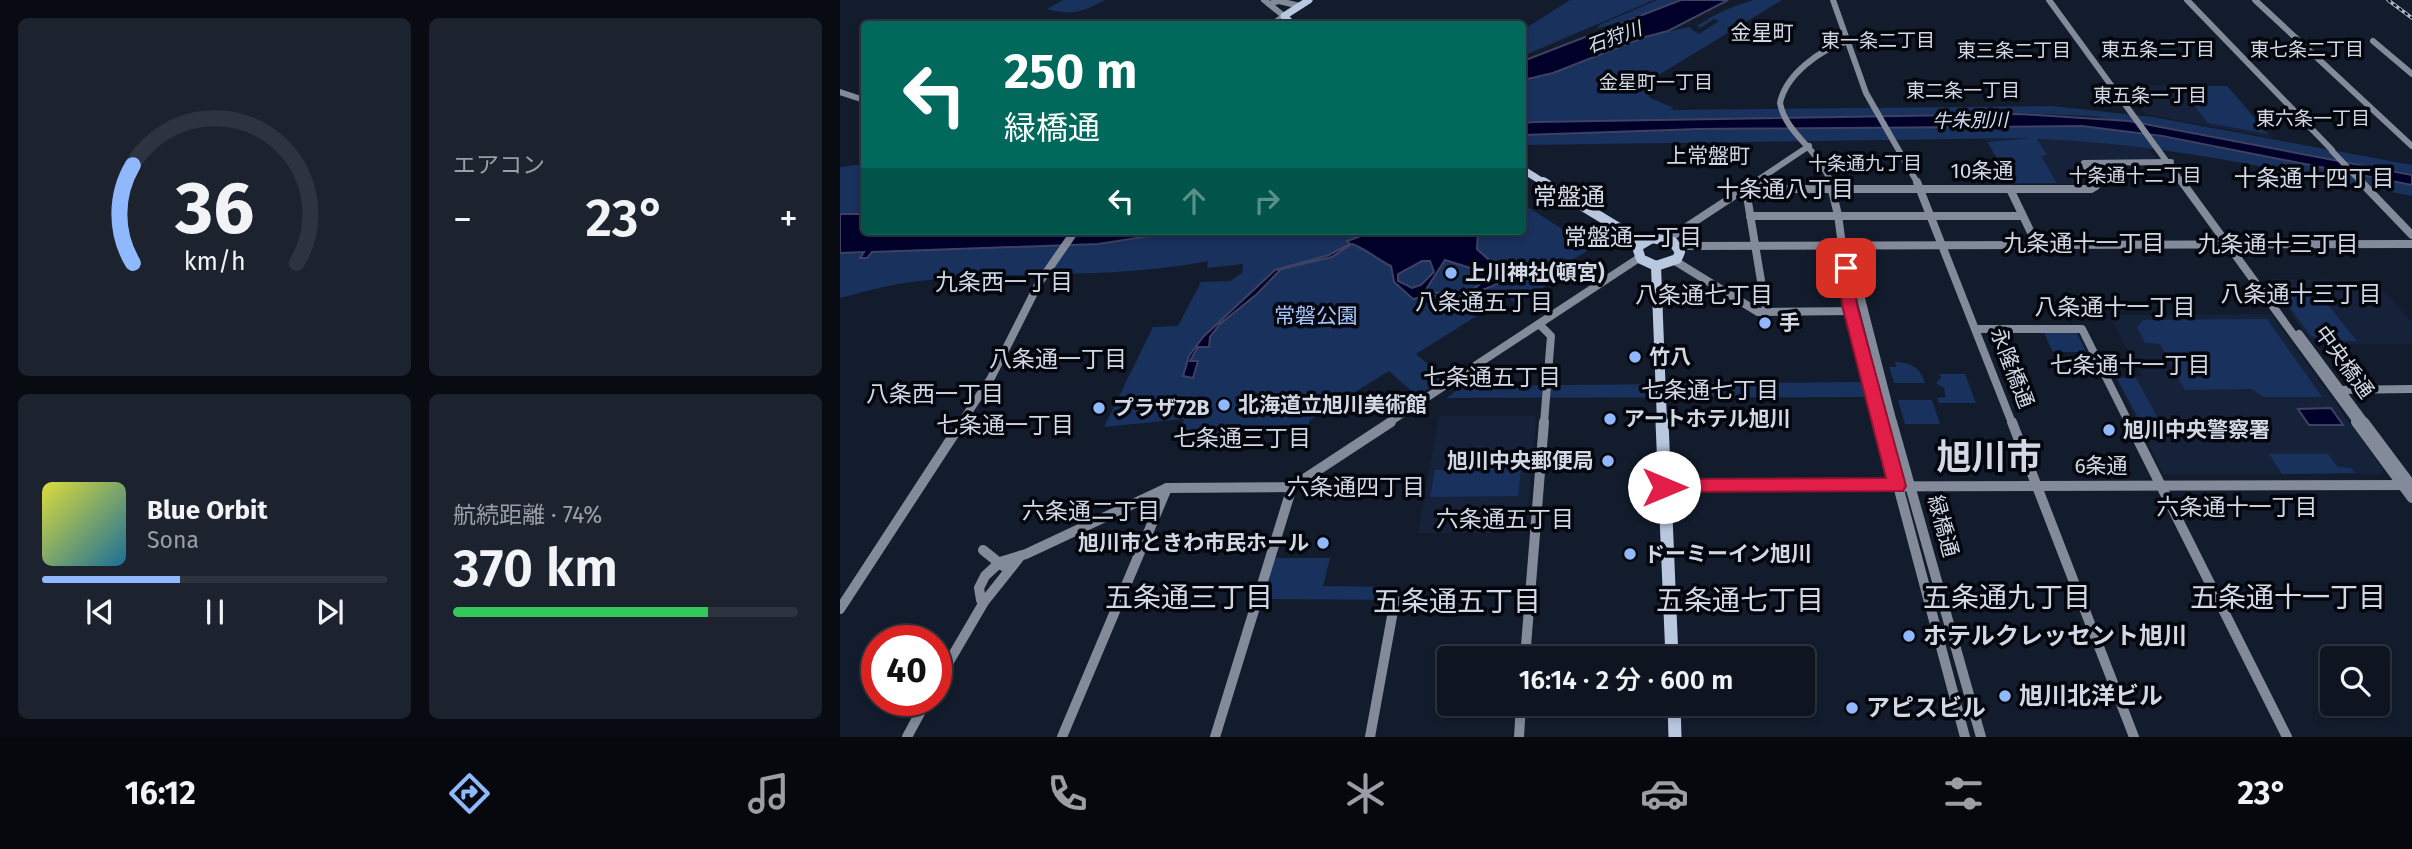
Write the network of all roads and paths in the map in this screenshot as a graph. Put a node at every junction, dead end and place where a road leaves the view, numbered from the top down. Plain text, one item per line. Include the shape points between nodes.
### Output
1 (1309, 0) edge
2 (1833, 0) edge
3 (2052, 0) edge
4 (2188, 0) edge
5 (2255, 0) edge
6 (1267, 2) edge
7 (1300, 6) junction
8 (1284, 16) junction
9 (1277, 21) edge
10 (1289, 21) edge
11 (1848, 41) junction
12 (2372, 41) dead end
13 (2412, 74) edge
14 (840, 92) edge
15 (861, 99) edge
16 (1809, 146) junction
17 (2412, 146) edge
18 (2170, 162) junction
19 (1526, 171) edge
20 (1754, 183) junction
21 (1831, 188) junction
22 (1921, 188) junction
23 (2010, 189) junction
24 (1739, 192) junction
25 (1750, 216) junction
26 (1838, 216) junction
27 (1932, 216) junction
28 (2022, 216) junction
29 (1071, 235) edge
30 (2412, 235) edge
31 (1668, 239) junction
32 (1642, 242) junction
33 (2230, 244) junction
34 (2412, 244) edge
35 (1844, 245) junction
36 (1943, 245) junction
37 (2037, 245) junction
38 (1678, 246) junction
39 (1755, 246) junction
40 (1639, 258) junction
41 (1675, 261) junction
42 (1656, 266) junction
43 (1864, 311) junction
44 (1762, 312) junction
45 (1852, 312) junction
46 (1539, 324) junction
47 (1976, 329) junction
48 (2412, 389) edge
49 (2337, 390) junction
50 (2036, 485) junction
51 (2160, 485) junction
52 (2408, 485) edge
53 (1897, 486) junction
54 (1912, 486) junction
55 (1292, 487) junction
56 (1664, 487) junction
57 (1167, 488) junction
58 (2412, 498) edge
59 (1026, 554) junction
60 (1000, 562) junction
61 (985, 576) junction
62 (1003, 576) junction
63 (981, 600) junction
64 (1395, 600) dead end
65 (840, 609) edge
66 (1526, 646) edge
67 (1671, 646) edge
68 (952, 654) edge
69 (919, 716) edge
70 (1520, 716) edge
71 (1674, 716) edge
72 (907, 737) edge
73 (1062, 737) edge
74 (1215, 737) edge
75 (1370, 737) edge
76 (1519, 737) edge
77 (1675, 737) edge
78 (1965, 737) edge
79 (1981, 737) edge
80 (2134, 737) edge
81 (2287, 737) edge

1 - 7 highway
2 - 11 street
3 - 18 street, 中央橋通
4 - 30 street
5 - 17 street
6 - 7 street
6 - 8 street
7 - 8 highway
8 - 9 street
8 - 10 highway
11 - 16 street, 緑橋通 via 1824,50 1785,87 1780,100 1782,112
11 - 22 street, 永隆橋通 via 1866,93
12 - 13 street
14 - 15 street
16 - 20 street
16 - 21 street, 緑橋通 via 1824,166
18 - 23 street, 10条通 via 2084,163 2096,186 2093,188
18 - 33 street, 中央橋通
19 - 32 highway
20 - 21 street, 10条通 via 1768,189
20 - 24 street
21 - 22 street, 10条通
21 - 26 street, 緑橋通
22 - 23 street, 10条通
22 - 27 street, 永隆橋通
23 - 28 street
24 - 25 street via 1747,196
24 - 31 street
25 - 26 street
25 - 39 street
26 - 27 street
26 - 35 street, 緑橋通
27 - 28 street
27 - 36 street, 永隆橋通
28 - 37 street
29 - 65 street via 991,378
31 - 32 highway
31 - 38 highway
32 - 40 highway via 1637,249
33 - 34 street
33 - 37 street
33 - 49 street, 中央橋通
35 - 36 street
35 - 39 street
35 - 43 street, 緑橋通
35 - 45 street, 緑橋通
36 - 37 street
36 - 47 street, 永隆橋通
38 - 39 street
38 - 41 highway via 1680,255
39 - 44 street
40 - 42 highway
40 - 46 street
41 - 42 highway
41 - 44 street
42 - 56 highway
43 - 45 street
43 - 54 street, 緑橋通
44 - 45 street
45 - 53 street, 緑橋通
46 - 55 street
46 - 66 street via 1551,336
47 - 50 street, 永隆橋通
47 - 51 street via 2081,329
48 - 49 street
49 - 52 street, 中央橋通
50 - 51 street, 6条通
50 - 54 street, 6条通
50 - 80 street, 永隆橋通
51 - 52 street, 6条通
51 - 81 street
52 - 58 street, 中央橋通
53 - 54 street, 6条通
53 - 56 street, 6条通
53 - 78 street, 緑橋通
54 - 79 street, 緑橋通
55 - 57 street
55 - 74 street
56 - 67 highway
57 - 59 street
57 - 73 street
59 - 60 street
59 - 62 street
60 - 61 street
60 - 61 street via 983,551
60 - 62 street
61 - 63 street via 979,588
62 - 63 street
63 - 68 street
64 - 75 street
69 - 72 street
70 - 76 street
71 - 77 highway

